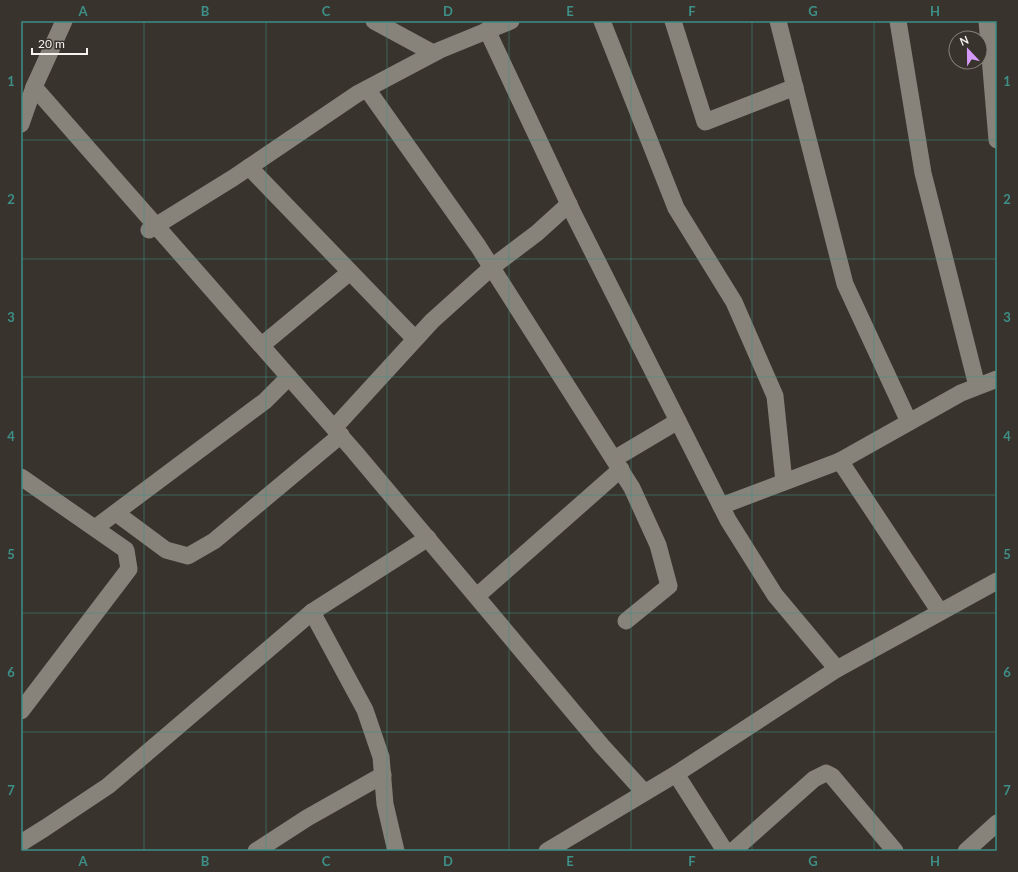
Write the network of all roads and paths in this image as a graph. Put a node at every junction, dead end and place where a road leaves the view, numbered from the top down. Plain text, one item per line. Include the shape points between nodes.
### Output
1 (64, 21) edge
2 (374, 21) edge
3 (511, 21) edge
4 (602, 21) edge
5 (674, 21) edge
6 (778, 21) edge
7 (898, 21) edge
8 (988, 21) edge
9 (487, 30) junction
10 (433, 53) junction
11 (34, 87) junction
12 (795, 87) junction
13 (367, 89) junction
14 (21, 124) edge
15 (997, 140) edge
16 (249, 167) junction
17 (569, 204) junction
18 (153, 227) junction
19 (492, 267) junction
20 (350, 272) junction
21 (415, 340) junction
22 (262, 345) junction
23 (289, 377) junction
24 (997, 378) edge
25 (977, 386) junction
26 (678, 421) junction
27 (909, 422) junction
28 (338, 432) junction
29 (840, 461) junction
30 (617, 464) junction
31 (21, 477) edge
32 (784, 482) junction
33 (721, 506) junction
34 (116, 513) junction
35 (95, 528) junction
36 (428, 538) junction
37 (997, 581) edge
38 (477, 596) junction
39 (312, 612) junction
40 (940, 612) junction
41 (626, 621) dead end
42 (837, 669) junction
43 (21, 711) edge
44 (676, 774) junction
45 (383, 775) junction
46 (644, 792) junction
47 (997, 823) edge
48 (21, 843) edge
49 (256, 851) edge
50 (396, 851) edge
51 (547, 851) edge
52 (725, 851) edge
53 (733, 851) edge
54 (895, 851) edge
55 (966, 851) edge

1 - 11 street
2 - 10 street
3 - 9 street
4 - 32 street via 676,208 734,302 775,396
5 - 12 street via 705,122
6 - 12 street
7 - 25 street via 924,173
8 - 15 street
9 - 10 street
9 - 17 street
10 - 13 street
11 - 14 street
11 - 18 street
12 - 27 street via 845,284
13 - 16 street
13 - 19 street
16 - 18 street
16 - 20 street
17 - 19 street via 537,233
17 - 26 street
18 - 22 street
19 - 21 street via 432,321
19 - 30 street
20 - 21 street
20 - 22 street
21 - 28 street
22 - 23 street
23 - 28 street
23 - 34 street via 265,401
24 - 25 street
25 - 27 street
26 - 30 street
26 - 33 street
27 - 29 street
28 - 34 street via 214,541 188,556 166,550
28 - 36 street
29 - 32 street
29 - 40 street
30 - 38 street
30 - 41 street via 632,488 658,545 669,586
31 - 35 street
32 - 33 street
33 - 42 street via 775,595
34 - 35 street
35 - 43 street via 126,550 129,569
36 - 38 street
36 - 39 street
37 - 40 street
38 - 46 street via 602,746
39 - 45 street via 365,710 381,757
39 - 48 street via 108,786
40 - 42 street
42 - 44 street
44 - 46 street
44 - 52 street
45 - 49 street via 307,818
45 - 50 street via 385,804
46 - 51 street
47 - 55 street
53 - 54 street via 814,779 826,773 832,776

